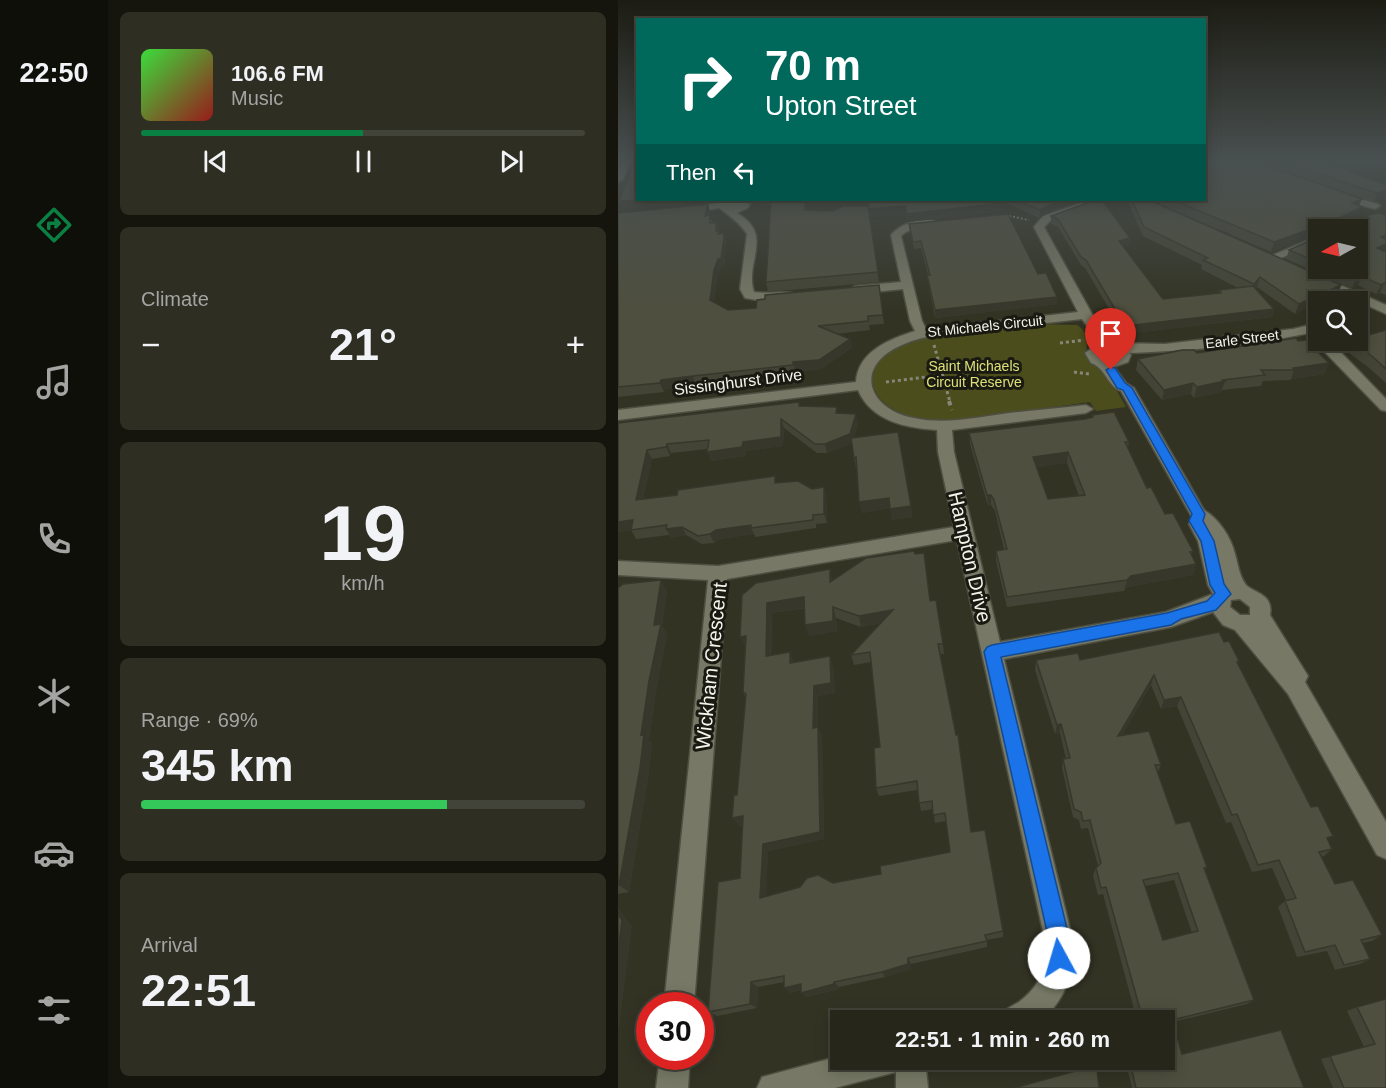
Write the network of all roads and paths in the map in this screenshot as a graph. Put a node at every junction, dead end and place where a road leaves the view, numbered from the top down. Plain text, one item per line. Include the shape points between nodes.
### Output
1 (737, 212) edge
2 (1065, 212) edge
3 (949, 222) edge
4 (1308, 243) edge
5 (1272, 258) edge
6 (1304, 273) edge
7 (907, 285) junction
8 (837, 291) edge
9 (1338, 291) edge
10 (803, 295) edge
11 (1368, 305) edge
12 (1386, 310) edge
13 (926, 333) junction
14 (1308, 335) edge
15 (1060, 343) dead end
16 (1105, 343) junction
17 (1333, 351) edge
18 (942, 375) junction
19 (886, 382) dead end
20 (863, 385) junction
21 (1127, 388) junction
22 (1386, 407) edge
23 (1086, 409) dead end
24 (618, 415) edge
25 (950, 426) junction
26 (964, 532) junction
27 (618, 568) edge
28 (718, 573) junction
29 (1228, 595) junction
30 (1171, 619) junction
31 (1244, 619) junction
32 (992, 652) junction
33 (1386, 846) edge
34 (680, 992) edge
35 (1032, 1010) edge
36 (674, 1070) edge
37 (846, 1070) edge
38 (911, 1070) edge
39 (672, 1088) edge
40 (773, 1088) edge
41 (912, 1088) edge

1 - 10 street via 752,234 746,289 749,295
2 - 16 street via 1047,218 1039,228
3 - 7 street via 904,227 896,235
4 - 5 street
6 - 9 street
7 - 8 street
7 - 13 street via 916,321
11 - 12 street
13 - 16 street, St Michaels Circuit
13 - 18 path
13 - 20 street, St Michaels Circuit via 901,340 875,356 864,374
14 - 16 street, Earle Street via 1161,351
15 - 16 path
16 - 21 street via 1130,384
16 - 21 street via 1092,353 1093,357 1105,363 1121,386
17 - 22 street
18 - 19 path
18 - 25 path
20 - 24 street, Sissinghurst Drive
20 - 25 street via 874,405 886,413 920,424
21 - 29 street via 1198,514 1196,521 1208,541 1217,585
23 - 25 street
25 - 26 street, Hampton Drive via 946,452
26 - 28 street, Wickham Crescent
26 - 32 street, Hampton Drive
27 - 28 street
28 - 34 street, Wickham Crescent
29 - 30 street via 1211,606
29 - 31 street via 1221,610
29 - 31 street via 1257,601 1260,606
30 - 31 street
30 - 32 street
31 - 33 street via 1248,634 1296,687
32 - 35 street, Hampton Drive via 1060,945 1059,972
36 - 39 street
37 - 40 street
38 - 41 street

